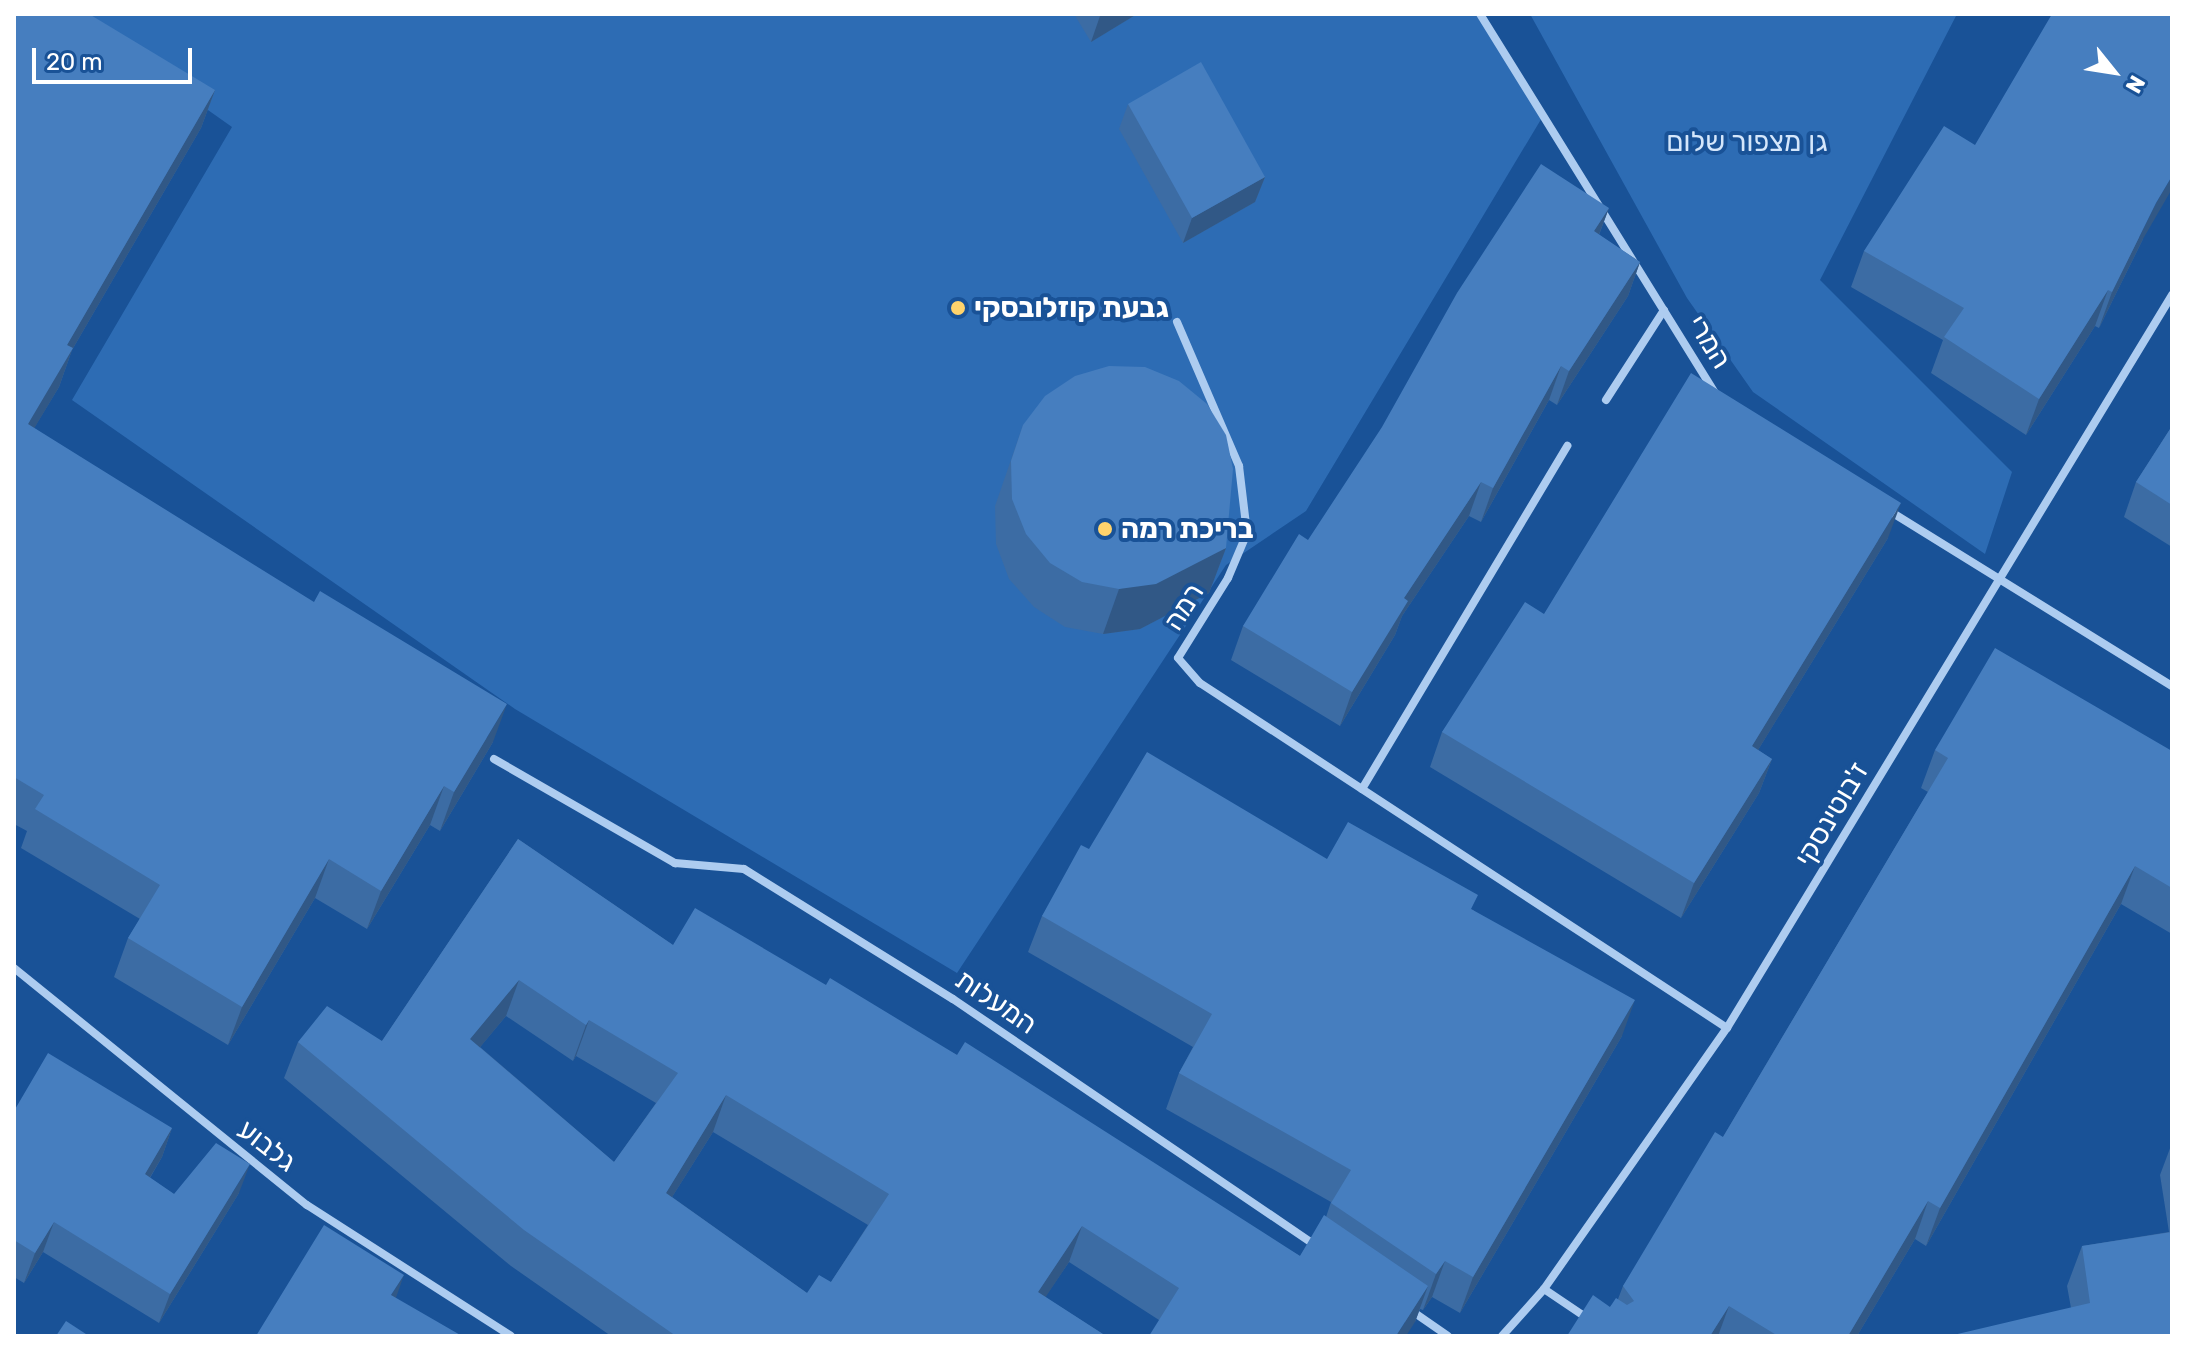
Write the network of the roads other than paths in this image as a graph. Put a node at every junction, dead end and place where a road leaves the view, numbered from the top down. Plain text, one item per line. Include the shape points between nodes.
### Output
1 (1480, 14) edge
2 (2172, 295) edge
3 (1664, 310) junction
4 (1177, 322) dead end
5 (1606, 400) dead end
6 (1725, 410) edge
7 (1567, 446) dead end
8 (1875, 502) edge
9 (2001, 579) junction
10 (2172, 686) edge
11 (494, 759) edge
12 (1362, 789) junction
13 (14, 968) edge
14 (1727, 1028) junction
15 (1331, 1256) edge
16 (1544, 1289) junction
17 (1396, 1301) edge
18 (1603, 1328) edge
19 (511, 1336) edge
20 (1448, 1336) edge
21 (1502, 1336) edge

1 - 3 street, המרי
2 - 9 street, ז'בוטינסקי
3 - 5 street
3 - 6 street, המרי
4 - 12 street, רמה via 1239,466 1247,533 1228,578 1178,658 1200,683
7 - 12 street
8 - 9 street
9 - 10 street
9 - 14 street, ז'בוטינסקי
11 - 15 street, המעלות via 675,863 744,869 953,999
12 - 14 street, רמה
13 - 19 street, גלבוע via 307,1205
14 - 16 street, ז'בוטינסקי
16 - 18 street
16 - 21 street, ז'בוטינסקי
17 - 20 street

